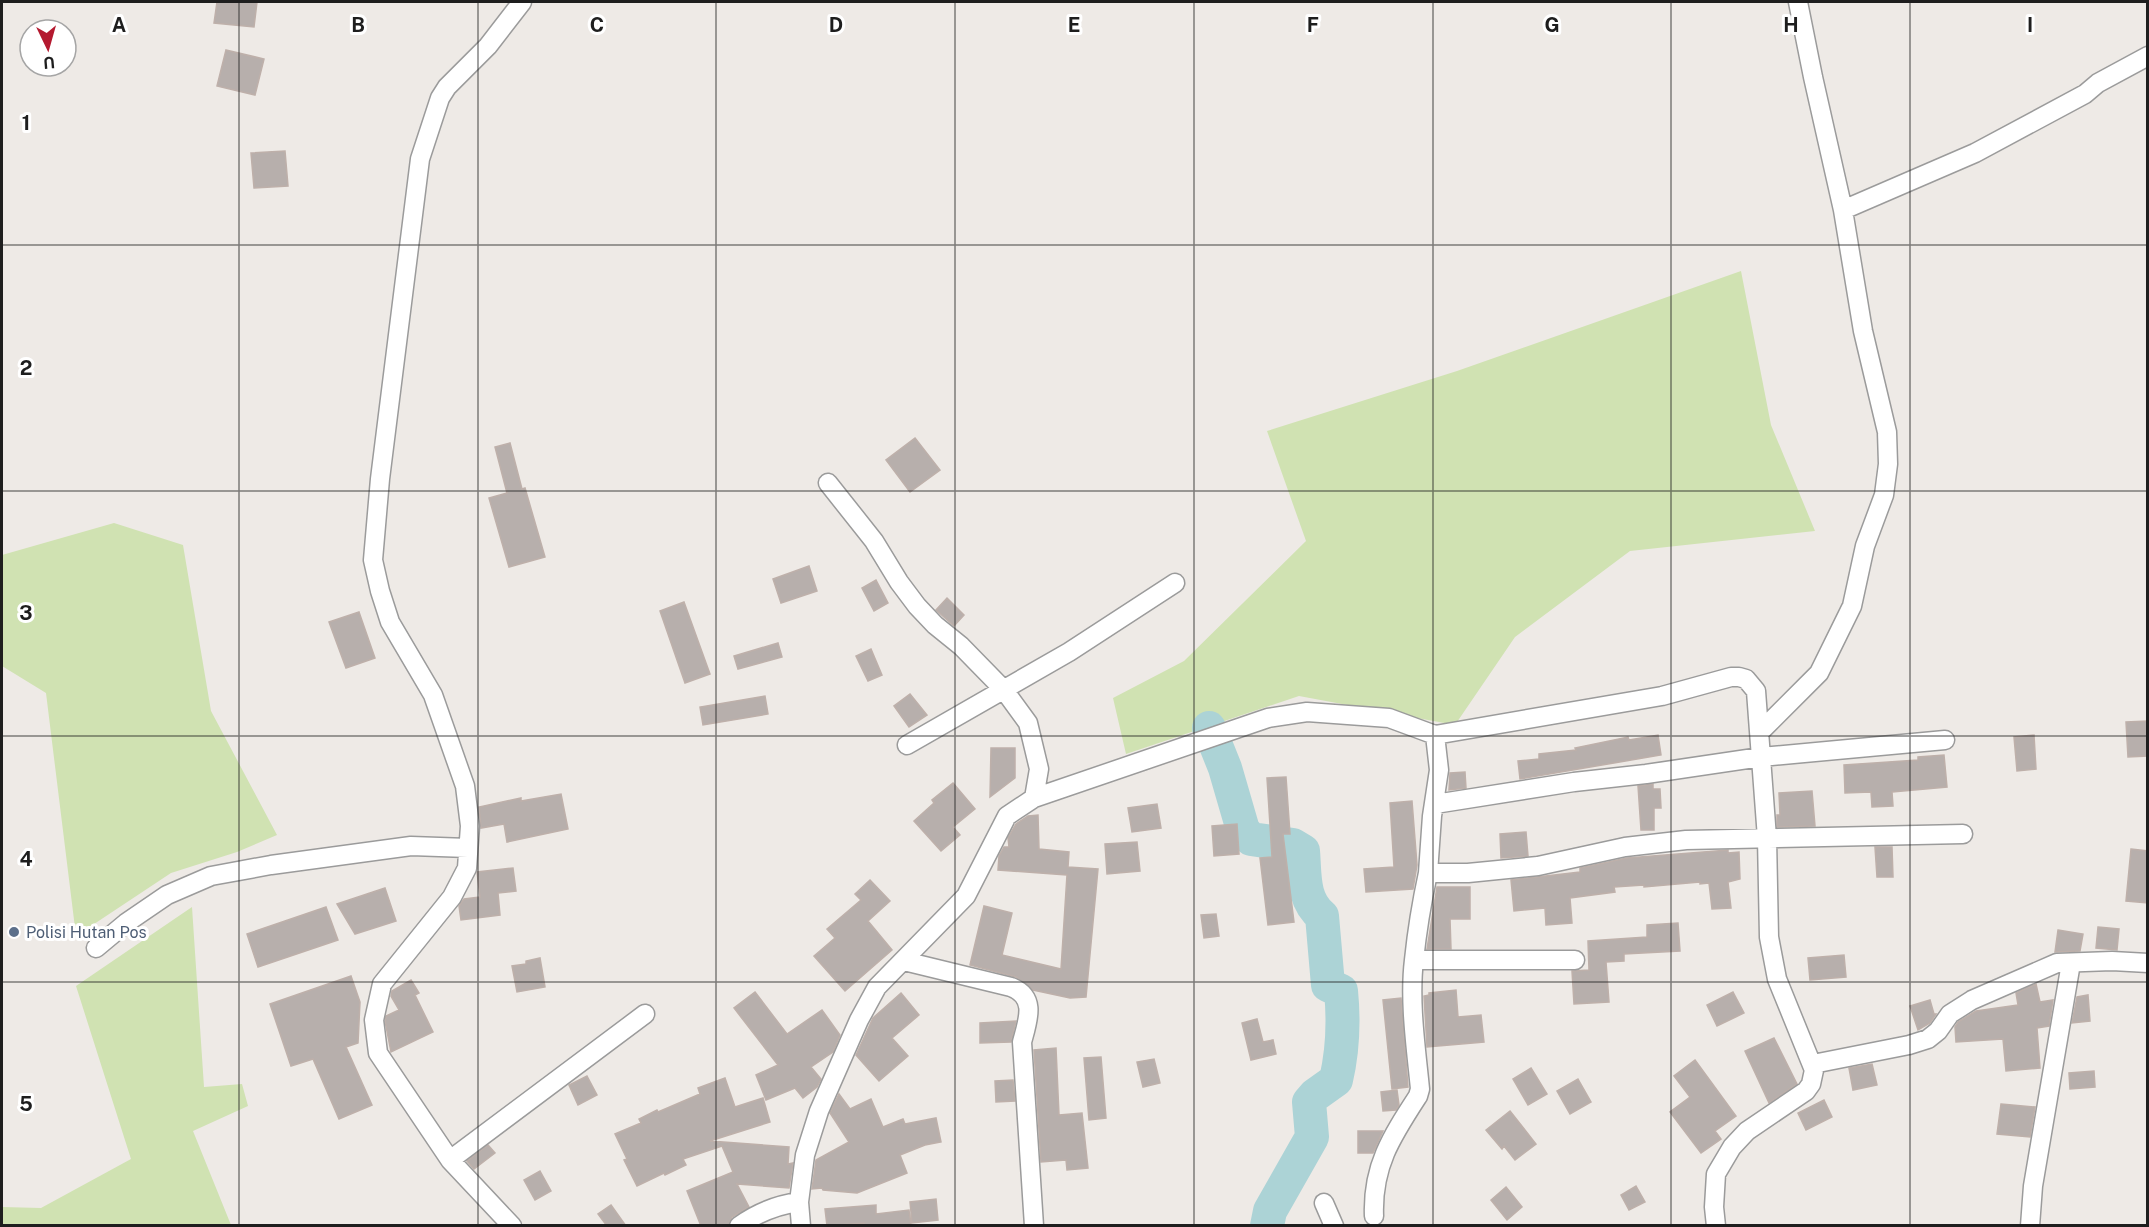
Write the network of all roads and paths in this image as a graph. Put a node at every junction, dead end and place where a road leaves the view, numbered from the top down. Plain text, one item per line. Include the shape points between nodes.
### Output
1 (522, 2) edge
2 (1798, 2) edge
3 (2148, 56) edge
4 (1843, 210) junction
5 (828, 483) dead end
6 (1175, 583) dead end
7 (1004, 690) junction
8 (1760, 732) junction
9 (1435, 735) junction
10 (1945, 740) dead end
11 (907, 745) dead end
12 (1761, 757) junction
13 (1034, 798) junction
14 (1435, 804) junction
15 (1963, 834) dead end
16 (1767, 838) junction
17 (468, 848) junction
18 (1428, 873) junction
19 (96, 948) dead end
20 (1414, 960) junction
21 (1575, 960) dead end
22 (904, 961) junction
23 (2071, 963) junction
24 (2148, 963) edge
25 (645, 1014) dead end
26 (1813, 1064) junction
27 (450, 1160) junction
28 (799, 1202) junction
29 (1324, 1203) dead end
30 (1374, 1216) dead end
31 (512, 1226) edge
32 (739, 1226) edge
33 (801, 1226) edge
34 (1034, 1226) edge
35 (1334, 1226) edge
36 (1716, 1226) edge
37 (2030, 1226) edge

1 - 17 street via 489,46 447,87 420,159 373,560 390,622 433,695 465,786 470,826
2 - 4 street
3 - 4 street via 1975,153
4 - 8 street via 1863,331 1887,432 1884,495 1864,546 1851,606 1820,673
5 - 7 street via 874,541 917,606
6 - 7 street
7 - 11 street
7 - 13 street via 1028,723 1039,769
8 - 9 street via 1756,691 1739,676 1662,696
8 - 12 street
9 - 13 street via 1389,718 1307,712 1268,718
9 - 14 street via 1439,770
10 - 12 street
12 - 14 street
12 - 16 street
13 - 22 street via 1007,816 966,896
14 - 18 street
15 - 16 street
16 - 18 street via 1686,840 1625,847 1538,866
16 - 26 street via 1769,937 1777,979
17 - 19 street via 411,846 211,876 167,895
17 - 27 street via 467,868 452,897 382,984 374,1020 378,1053
18 - 20 street
20 - 21 street
20 - 30 street via 1420,1089 1389,1142
22 - 28 street via 877,987 819,1111 805,1155
22 - 34 street via 1011,987 1026,996 1028,1014 1022,1042
23 - 24 street
23 - 26 street via 2057,963 1972,1000 1950,1014 1928,1039
23 - 37 street via 2033,1186
25 - 27 street
26 - 36 street via 1813,1077 1806,1091 1747,1131 1732,1147 1716,1174
27 - 31 street
28 - 32 street via 754,1215
28 - 33 street
29 - 35 street

